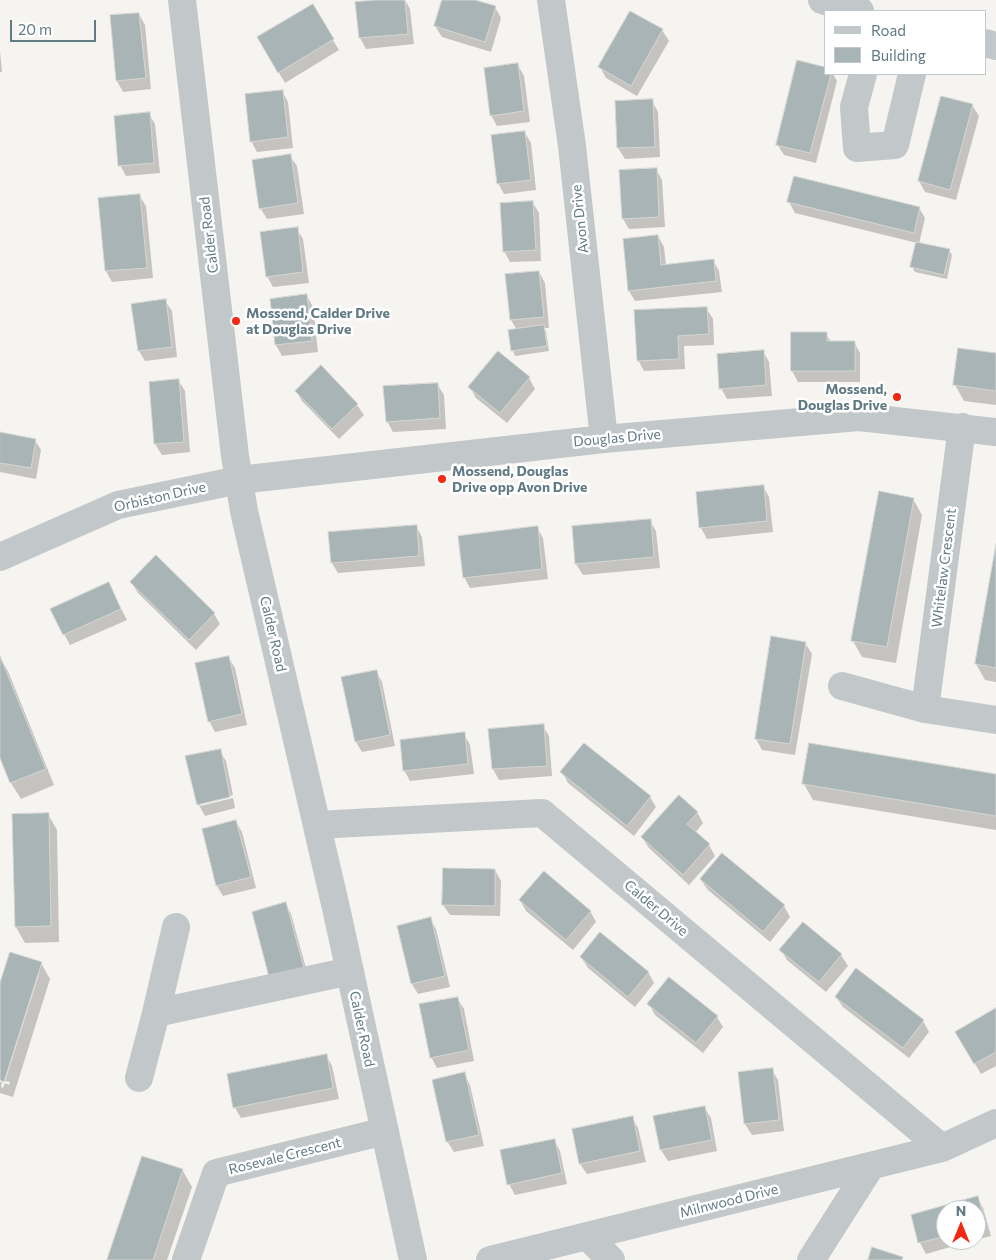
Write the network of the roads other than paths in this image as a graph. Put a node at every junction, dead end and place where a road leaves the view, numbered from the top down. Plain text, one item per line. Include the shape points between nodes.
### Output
1 (182, 0) edge
2 (551, 0) edge
3 (822, 0) edge
4 (857, 10) edge
5 (863, 75) edge
6 (912, 75) edge
7 (962, 428) junction
8 (996, 432) edge
9 (604, 439) junction
10 (239, 480) junction
11 (1, 557) edge
12 (842, 686) dead end
13 (925, 709) junction
14 (996, 720) edge
15 (317, 825) junction
16 (176, 927) dead end
17 (350, 971) junction
18 (156, 1013) junction
19 (139, 1078) dead end
20 (996, 1123) edge
21 (385, 1131) junction
22 (942, 1148) junction
23 (871, 1166) junction
24 (587, 1236) junction
25 (186, 1260) edge
26 (413, 1260) edge
27 (490, 1260) edge
28 (611, 1260) edge
29 (811, 1260) edge

1 - 10 street, Calder Road
2 - 9 street, Avon Drive via 572,146
3 - 4 street
5 - 6 street via 854,107 857,148 895,145
7 - 8 street, Douglas Drive
7 - 9 street, Douglas Drive via 859,417
7 - 13 street, Whitelaw Crescent
9 - 10 street, Douglas Drive
10 - 11 street, Orbiston Drive via 118,505
10 - 15 street, Calder Road
12 - 13 street
13 - 14 street
15 - 17 street, Calder Road
15 - 22 street, Calder Drive via 542,813
16 - 18 street
17 - 18 street
17 - 21 street, Calder Road
18 - 19 street
20 - 22 street, Milnwood Drive
21 - 25 street, Rosevale Crescent via 216,1173
21 - 26 street, Calder Road
22 - 23 street, Milnwood Drive
23 - 24 street, Milnwood Drive
23 - 29 street
24 - 27 street, Milnwood Drive
24 - 28 street

